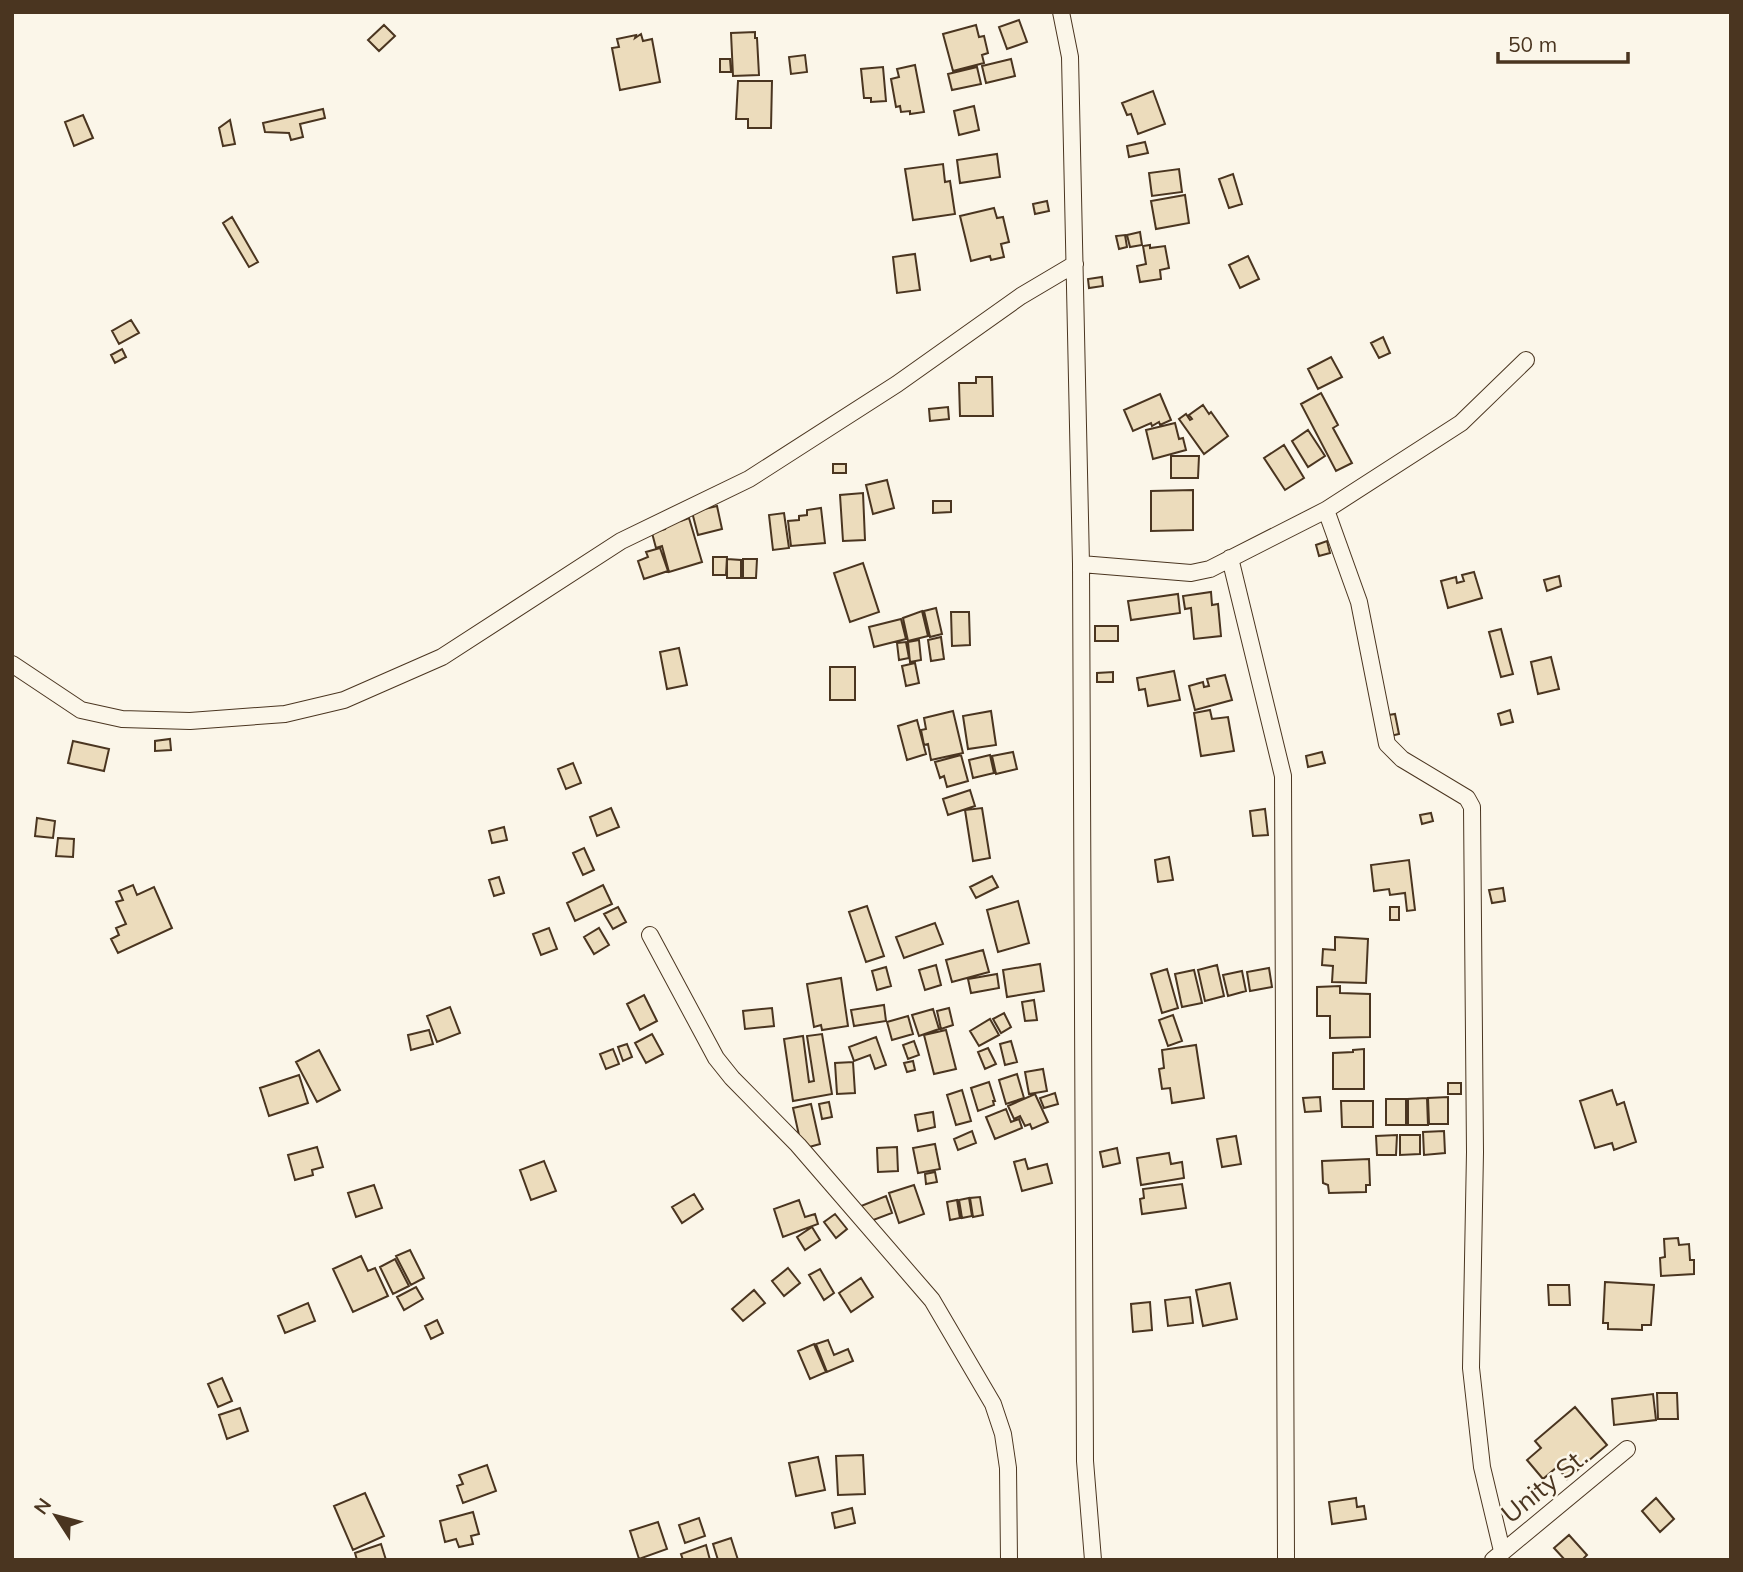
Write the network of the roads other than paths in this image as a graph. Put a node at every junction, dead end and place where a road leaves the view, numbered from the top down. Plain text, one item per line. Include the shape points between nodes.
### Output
1 (1062, 12) edge
2 (1075, 264) junction
3 (1526, 360) dead end
4 (1326, 510) junction
5 (1230, 558) junction
6 (1081, 564) junction
7 (12, 664) edge
8 (650, 935) dead end
9 (1627, 1449) dead end
10 (1497, 1555) edge
11 (1009, 1560) edge
12 (1094, 1560) edge
13 (1286, 1560) edge

1 - 2 street via 1070,57
2 - 6 street
2 - 7 street via 749,479 621,541 442,657 344,700 285,714 190,721 122,719 81,710
3 - 4 street via 1461,423
4 - 5 street
4 - 10 street via 1359,602 1387,744 1402,760 1467,798 1472,807 1475,1152 1471,1368
5 - 6 street via 1191,573
5 - 13 street via 1283,776
6 - 12 street via 1085,1461
8 - 11 street via 716,1058 932,1300 993,1404 1008,1468
9 - 10 street, Unity St.

